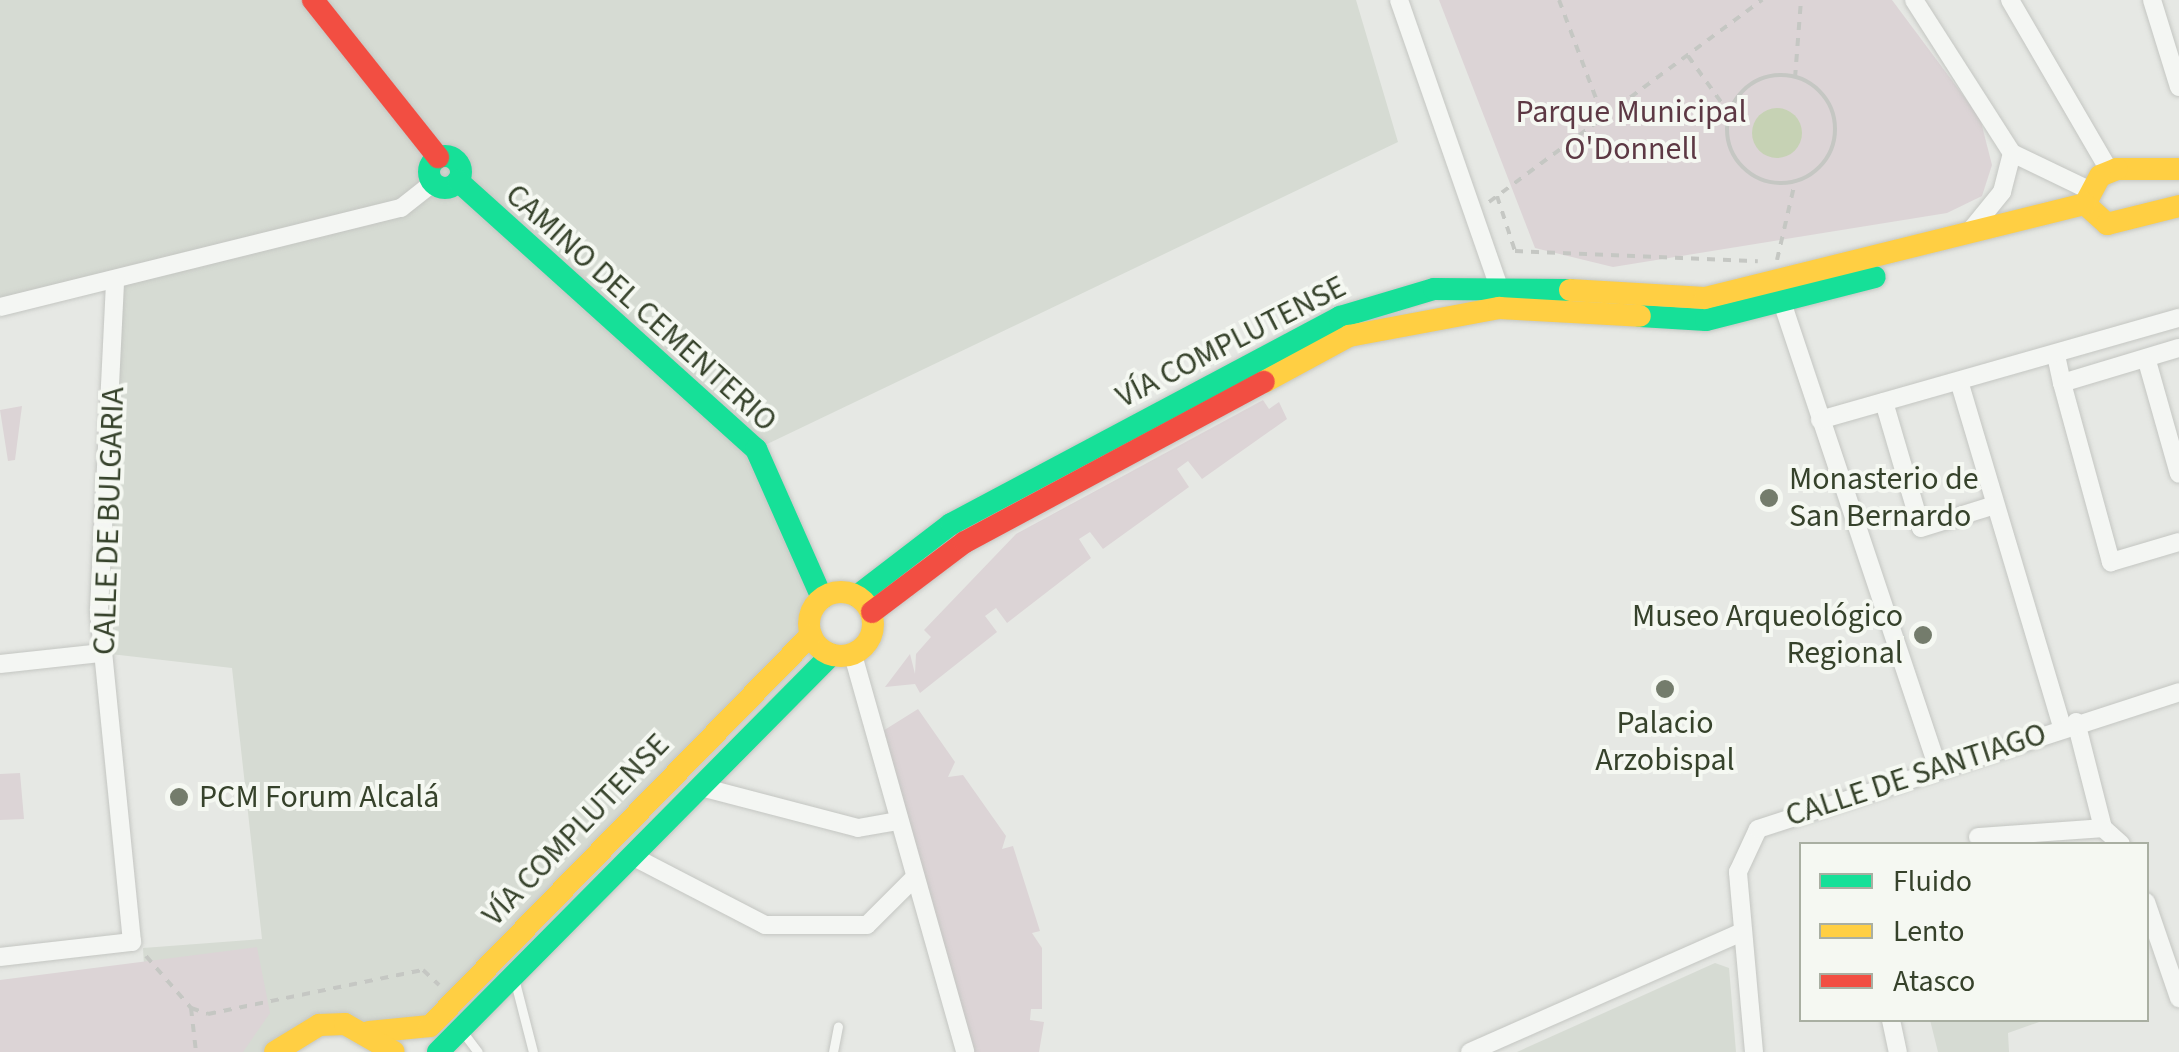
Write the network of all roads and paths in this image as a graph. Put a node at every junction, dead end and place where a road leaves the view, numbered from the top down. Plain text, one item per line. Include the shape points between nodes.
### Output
1 (1399, 0) edge
2 (1560, 0) edge
3 (1762, 0) edge
4 (1801, 0) edge
5 (1914, 0) edge
6 (2010, 0) edge
7 (2152, 0) edge
8 (319, 7) edge
9 (1688, 55) junction
10 (1795, 78) junction
11 (2179, 87) edge
12 (1729, 113) junction
13 (1603, 116) junction
14 (2012, 153) junction
15 (438, 158) junction
16 (2178, 169) edge
17 (2110, 172) junction
18 (458, 181) junction
19 (434, 182) junction
20 (1795, 182) junction
21 (2089, 204) junction
22 (2179, 208) edge
23 (1971, 230) junction
24 (115, 279) junction
25 (1498, 285) junction
26 (1783, 305) junction
27 (0, 307) edge
28 (2179, 318) edge
29 (2179, 348) edge
30 (2056, 355) junction
31 (2146, 361) junction
32 (1959, 381) junction
33 (2062, 383) junction
34 (1884, 402) junction
35 (1820, 420) junction
36 (2179, 474) edge
37 (1995, 504) junction
38 (2179, 542) edge
39 (822, 598) junction
40 (864, 604) junction
41 (810, 635) junction
42 (102, 653) junction
43 (842, 655) junction
44 (0, 664) edge
45 (2179, 692) edge
46 (2069, 724) junction
47 (1938, 768) junction
48 (701, 786) junction
49 (898, 821) junction
50 (2103, 828) junction
51 (1978, 837) dead end
52 (2119, 842) edge
53 (632, 856) junction
54 (913, 879) junction
55 (2149, 911) edge
56 (1742, 932) junction
57 (132, 942) junction
58 (0, 957) edge
59 (513, 976) junction
60 (2179, 998) edge
61 (191, 1008) junction
62 (446, 1008) junction
63 (1891, 1022) edge
64 (838, 1026) dead end
65 (460, 1030) junction
66 (369, 1032) junction
67 (196, 1052) edge
68 (275, 1052) edge
69 (394, 1052) edge
70 (438, 1052) edge
71 (478, 1052) edge
72 (533, 1052) edge
73 (833, 1052) edge
74 (966, 1052) edge
75 (1470, 1052) edge
76 (1754, 1052) edge
77 (1898, 1052) edge

1 - 25 street
2 - 13 path
3 - 9 path
4 - 10 path
5 - 14 street
6 - 17 street
7 - 11 street
8 - 15 main road
9 - 12 path
9 - 13 path
10 - 12 path via 1751,84
10 - 20 path via 1820,92 1835,126 1825,161
12 - 20 path via 1736,160 1762,180
13 - 20 path via 1497,196 1515,250 1777,260
14 - 21 street
14 - 23 street via 2002,192
15 - 18 main road, CAMINO DEL CEMENTERIO via 458,162
15 - 19 main road
16 - 17 main road
17 - 21 main road
18 - 19 main road
18 - 39 main road, CAMINO DEL CEMENTERIO via 756,449
19 - 24 street via 401,208 151,263
21 - 22 main road via 2126,224
21 - 23 main road, VÍA COMPLUTENSE
21 - 26 main road, VÍA COMPLUTENSE
23 - 25 main road, VÍA COMPLUTENSE via 1705,298
24 - 27 street
24 - 42 street, CALLE DE BULGARIA
25 - 40 main road, VÍA COMPLUTENSE via 1434,289 1340,317 951,524
26 - 35 street
26 - 40 main road, VÍA COMPLUTENSE via 1638,322 1499,308 1349,336 965,542
28 - 30 street
29 - 31 street
30 - 32 street
30 - 33 street
31 - 33 street
31 - 36 street
32 - 34 street
32 - 37 street
33 - 38 street via 2111,562
34 - 35 street
34 - 37 street via 1921,528
35 - 47 street
37 - 46 street
39 - 40 main road
39 - 41 main road
40 - 43 main road via 872,635
41 - 43 main road
41 - 62 main road, VÍA COMPLUTENSE
42 - 44 street
42 - 57 street, CALLE DE BULGARIA
43 - 48 main road, VÍA COMPLUTENSE
43 - 49 street
45 - 46 street, CALLE DE SANTIAGO
46 - 47 street, CALLE DE SANTIAGO
46 - 50 street
47 - 56 street, CALLE DE SANTIAGO via 1758,829 1738,872
48 - 49 street via 858,828
48 - 53 main road, VÍA COMPLUTENSE
49 - 54 street
50 - 51 street
50 - 52 street
53 - 54 street via 765,925 866,925
53 - 59 main road, VÍA COMPLUTENSE
54 - 74 street
55 - 60 street
56 - 75 street
56 - 76 street, CALLE DE SANTIAGO
57 - 58 street
57 - 61 path
59 - 65 main road, VÍA COMPLUTENSE
59 - 72 lane
61 - 62 path via 208,1014 423,970
61 - 67 path
62 - 66 main road, VÍA COMPLUTENSE via 430,1026
63 - 77 street
64 - 73 lane
65 - 70 main road, VÍA COMPLUTENSE
65 - 71 lane
66 - 68 main road, VÍA COMPLUTENSE via 318,1025
66 - 69 main road

